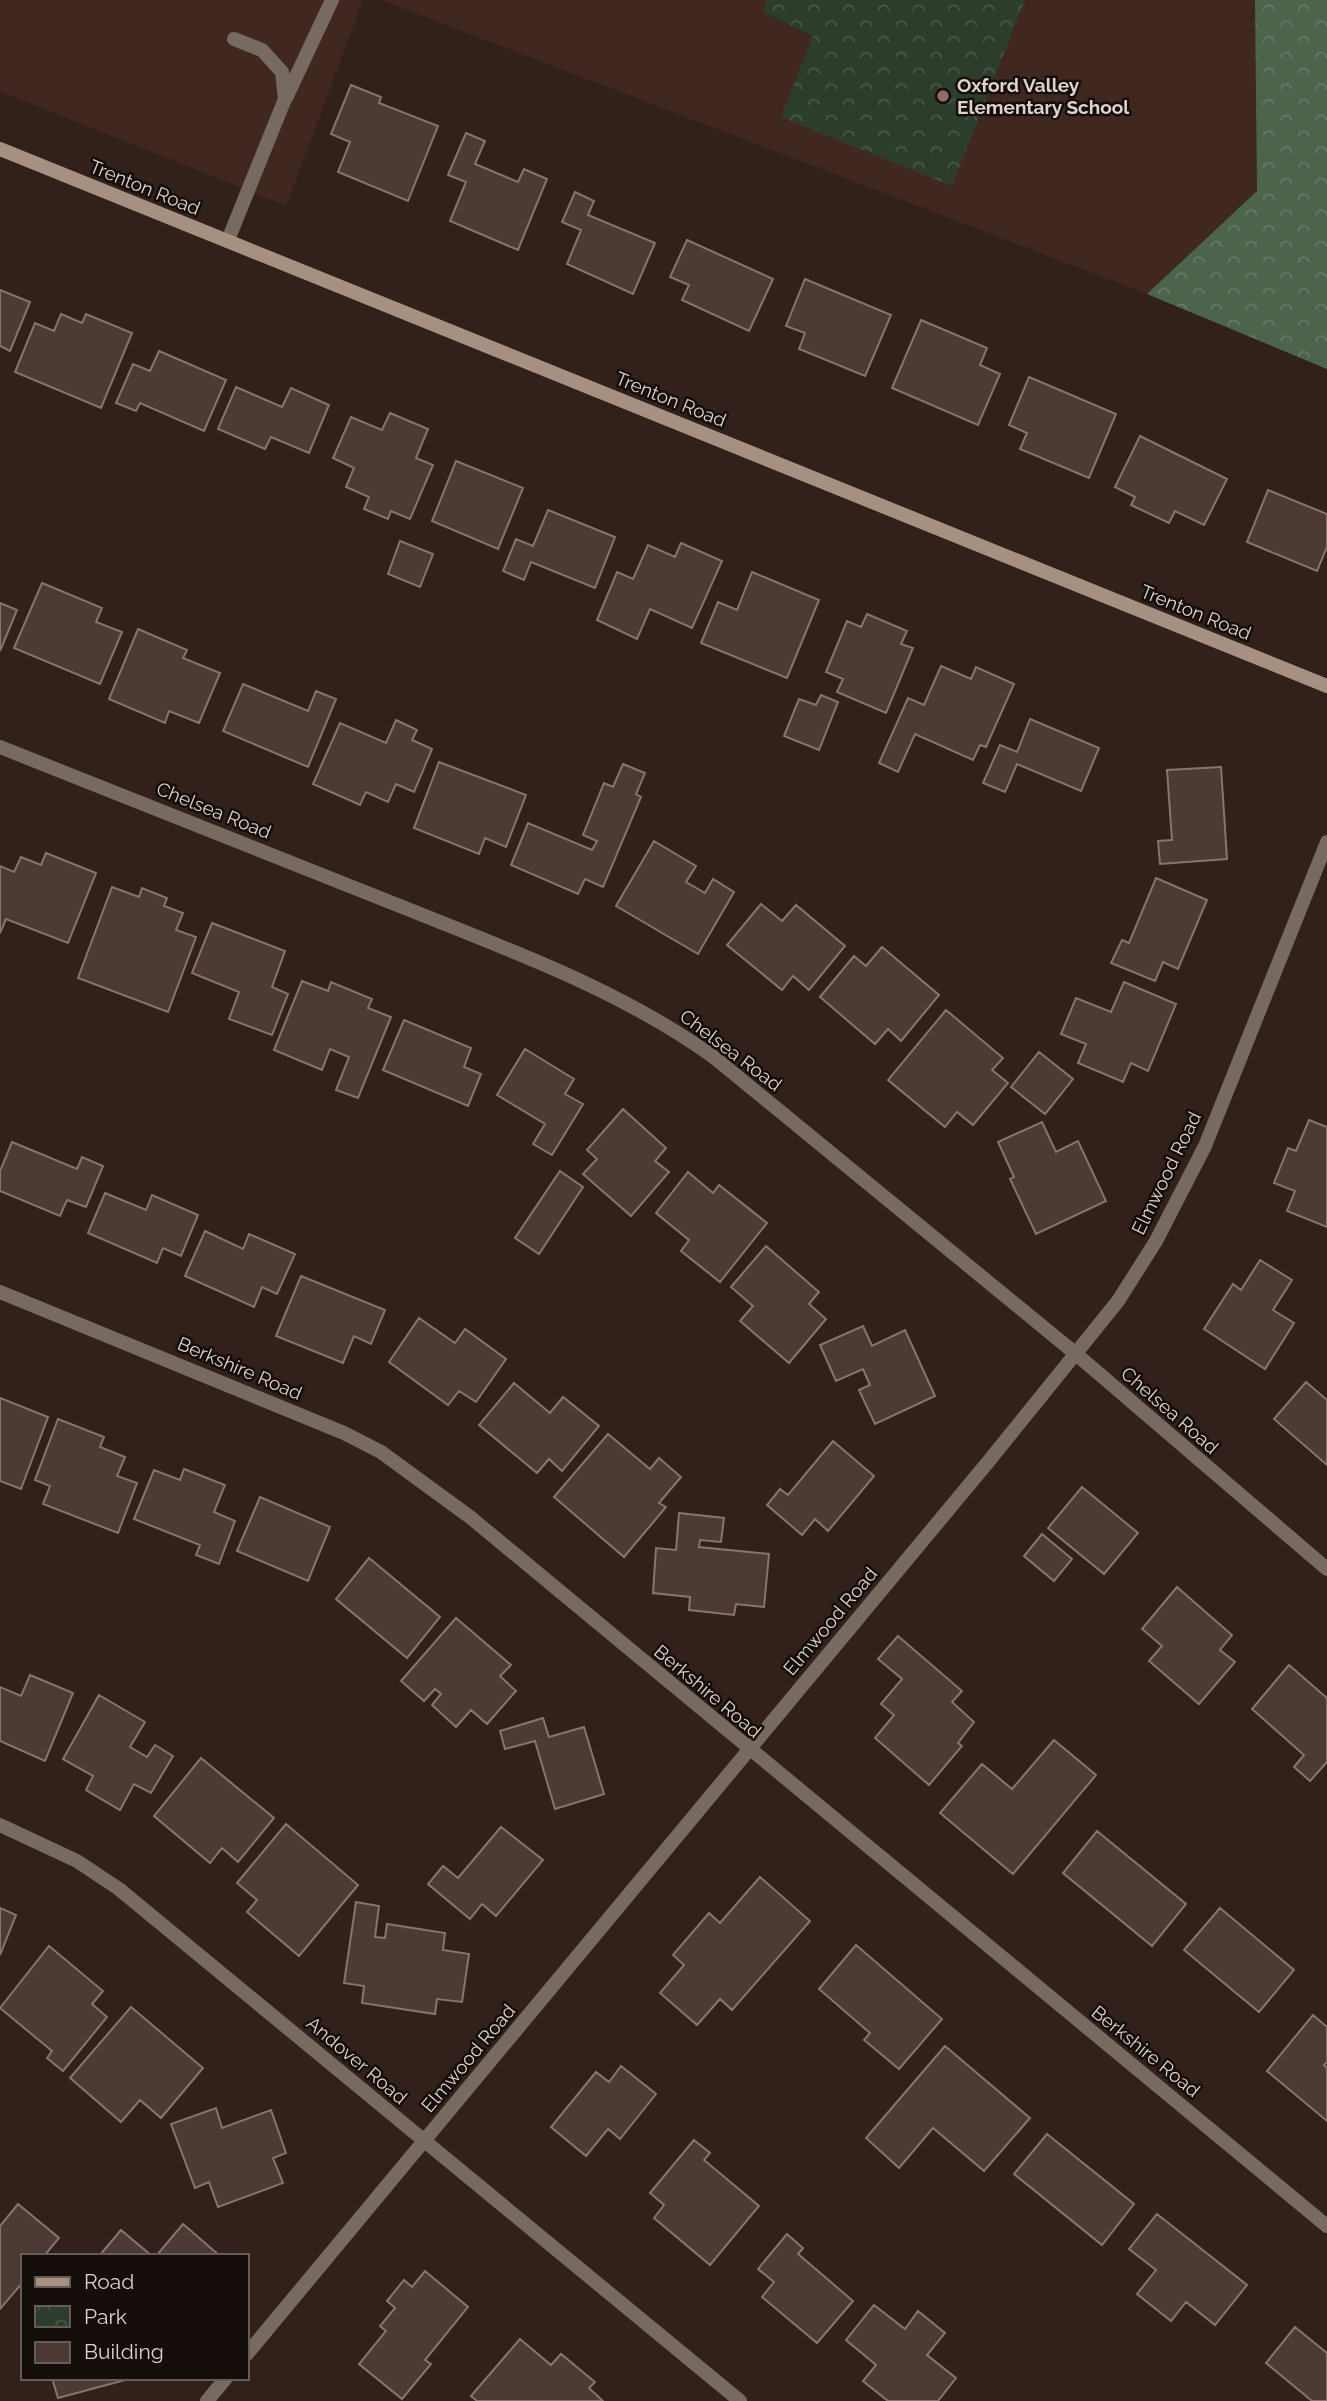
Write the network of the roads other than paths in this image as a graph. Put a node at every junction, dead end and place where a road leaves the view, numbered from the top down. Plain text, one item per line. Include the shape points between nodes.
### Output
1 (332, 0) edge
2 (234, 39) dead end
3 (285, 99) junction
4 (0, 149) edge
5 (228, 240) junction
6 (1327, 686) edge
7 (0, 747) edge
8 (1327, 842) edge
9 (0, 1292) edge
10 (1076, 1354) junction
11 (1327, 1569) edge
12 (748, 1749) junction
13 (0, 1825) edge
14 (425, 2141) junction
15 (1327, 2226) edge
16 (248, 2353) edge
17 (224, 2380) edge
18 (207, 2401) edge
19 (740, 2401) edge

1 - 3 street
2 - 3 street via 262,50 282,72
3 - 5 street
4 - 5 main road, Trenton Road
5 - 6 main road, Trenton Road
7 - 10 street, Chelsea Road via 514,950 678,1031
8 - 10 street, Elmwood Road via 1205,1146 1156,1241 1118,1301
9 - 12 street, Berkshire Road via 381,1452 470,1517
10 - 11 street, Chelsea Road
10 - 12 street, Elmwood Road
12 - 14 street, Elmwood Road
12 - 15 street, Berkshire Road
13 - 14 street, Andover Road via 77,1861 119,1889
14 - 16 street, Elmwood Road
14 - 19 street, Andover Road
17 - 18 street

